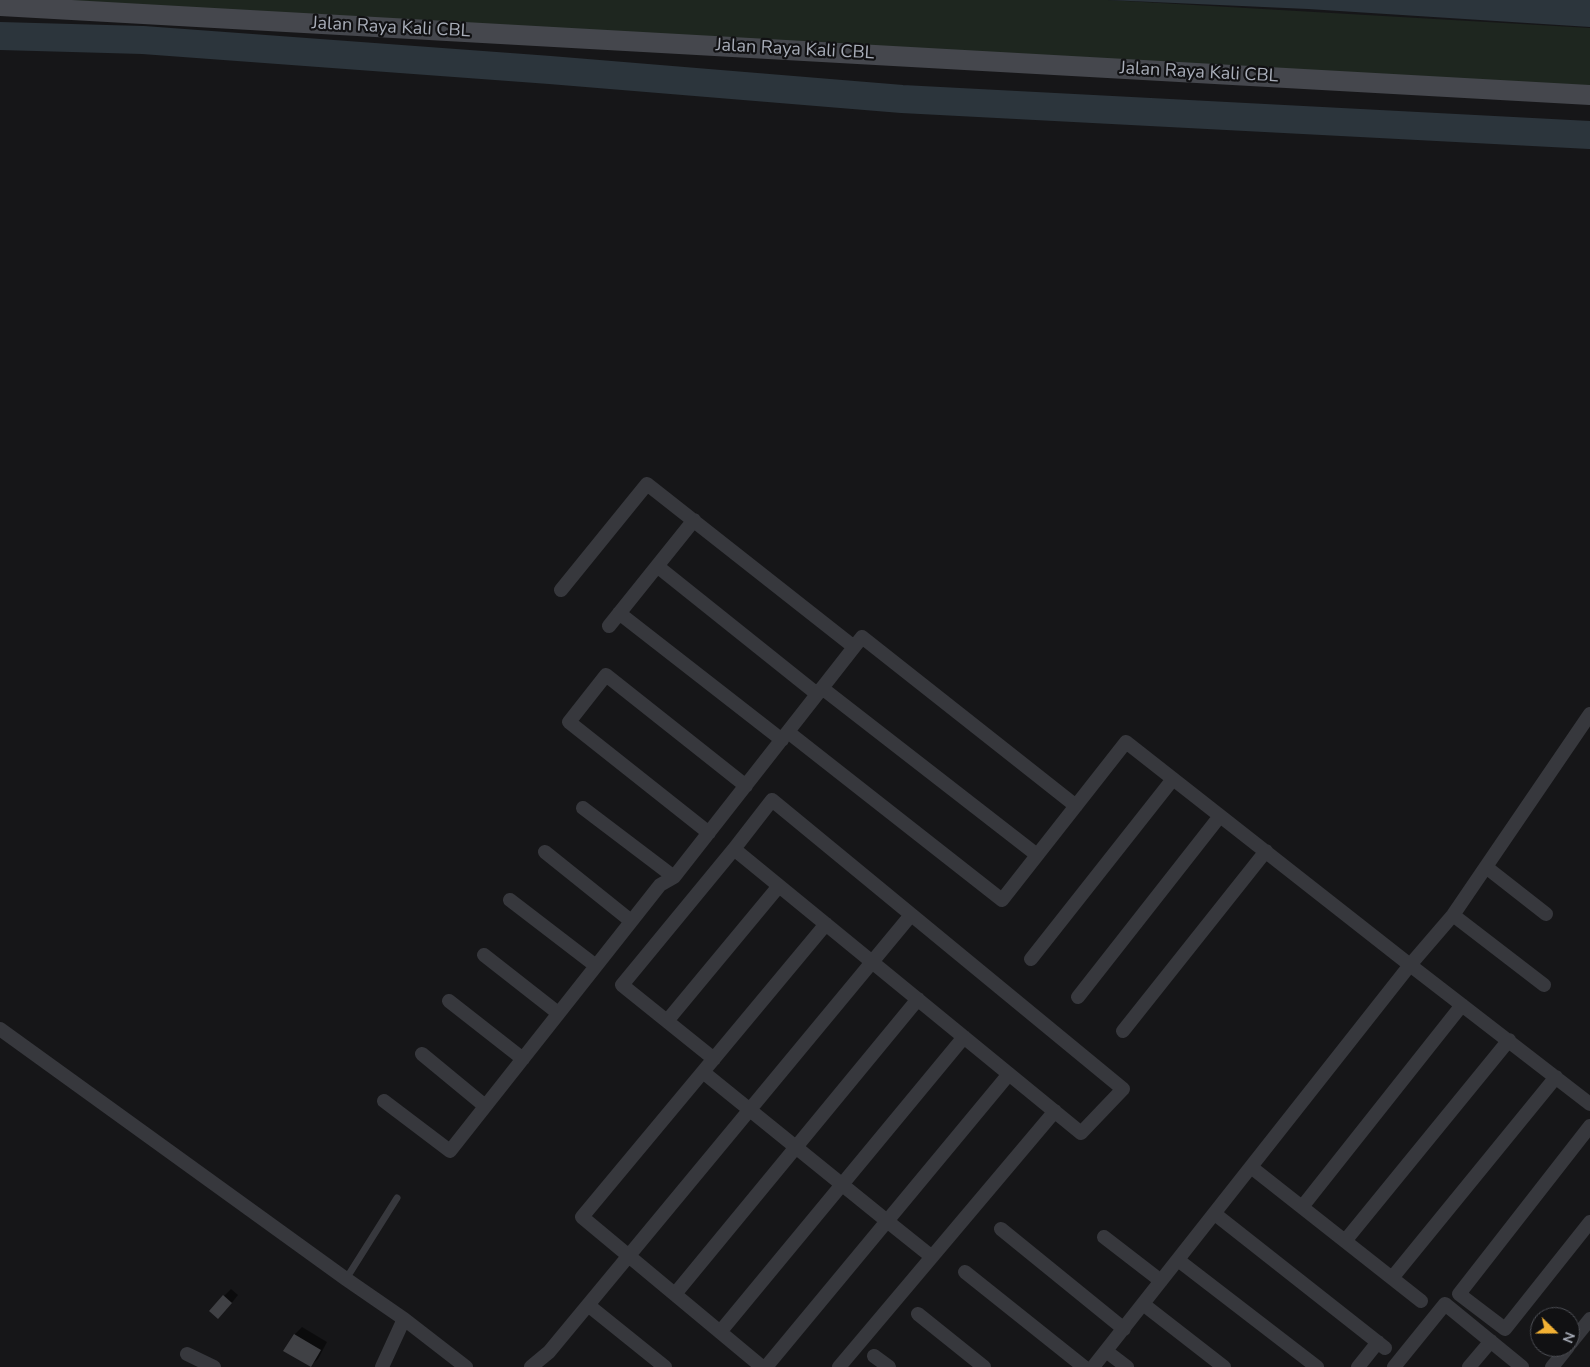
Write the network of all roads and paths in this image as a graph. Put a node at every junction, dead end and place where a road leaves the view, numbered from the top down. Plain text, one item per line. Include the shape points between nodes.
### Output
1 (0, 6) edge
2 (1590, 95) edge
3 (694, 520) junction
4 (657, 566) junction
5 (561, 590) dead end
6 (619, 613) junction
7 (609, 626) dead end
8 (854, 647) junction
9 (820, 691) junction
10 (1590, 714) edge
11 (785, 736) junction
12 (1173, 779) junction
13 (746, 786) junction
14 (1076, 806) junction
15 (583, 808) dead end
16 (1220, 816) junction
17 (709, 833) junction
18 (734, 849) junction
19 (1266, 851) junction
20 (545, 852) dead end
21 (1037, 855) junction
22 (1486, 867) junction
23 (674, 877) junction
24 (779, 886) junction
25 (510, 900) dead end
26 (1546, 914) dead end
27 (911, 915) junction
28 (1453, 915) junction
29 (632, 921) junction
30 (826, 924) junction
31 (484, 955) dead end
32 (1031, 959) dead end
33 (872, 962) junction
34 (1410, 965) junction
35 (596, 966) junction
36 (1544, 984) dead end
37 (1078, 996) dead end
38 (918, 999) junction
39 (449, 1001) dead end
40 (1462, 1005) junction
41 (558, 1013) junction
42 (667, 1021) junction
43 (0, 1029) edge
44 (1123, 1031) dead end
45 (964, 1037) junction
46 (1509, 1040) junction
47 (422, 1054) dead end
48 (523, 1059) junction
49 (714, 1059) junction
50 (703, 1072) junction
51 (1009, 1074) junction
52 (1556, 1077) junction
53 (384, 1101) dead end
54 (1590, 1104) edge
55 (486, 1106) junction
56 (750, 1110) junction
57 (1054, 1111) junction
58 (1590, 1126) edge
59 (796, 1147) junction
60 (1251, 1167) junction
61 (842, 1185) junction
62 (397, 1198) dead end
63 (1302, 1207) junction
64 (1214, 1214) junction
65 (887, 1222) junction
66 (1590, 1222) edge
67 (1001, 1229) dead end
68 (1104, 1237) dead end
69 (1345, 1242) junction
70 (629, 1256) junction
71 (932, 1257) junction
72 (1178, 1260) junction
73 (965, 1272) dead end
74 (1392, 1278) junction
75 (346, 1279) junction
76 (1161, 1281) junction
77 (675, 1294) junction
78 (1421, 1301) dead end
79 (1143, 1304) junction
80 (588, 1305) junction
81 (918, 1314) dead end
82 (404, 1319) junction
83 (1590, 1319) edge
84 (1124, 1328) junction
85 (720, 1332) junction
86 (1580, 1332) edge
87 (1490, 1341) junction
88 (1106, 1351) junction
89 (187, 1354) dead end
90 (874, 1356) dead end
91 (1560, 1357) edge
92 (214, 1367) edge
93 (382, 1367) edge
94 (466, 1367) edge
95 (531, 1367) edge
96 (666, 1367) edge
97 (764, 1367) edge
98 (839, 1367) edge
99 (889, 1367) edge
100 (984, 1367) edge
101 (1084, 1367) edge
102 (1094, 1367) edge
103 (1127, 1367) edge
104 (1224, 1367) edge
105 (1317, 1367) edge
106 (1358, 1367) edge
107 (1394, 1367) edge
108 (1469, 1367) edge
109 (1522, 1367) edge
110 (1552, 1367) edge

1 - 2 main road, Jalan Raya Kali CBL
3 - 4 street
3 - 5 street via 647,484
3 - 8 street
4 - 6 street
4 - 9 street
6 - 7 street
6 - 11 street
8 - 9 street
8 - 14 street via 862,637
9 - 11 street
9 - 21 street
10 - 22 street
11 - 13 street
11 - 21 street via 1002,900
12 - 14 street via 1126,742
12 - 16 street
12 - 32 street
13 - 17 street
13 - 17 street via 606,675 568,722
14 - 21 street
15 - 23 street
16 - 19 street
16 - 37 street
17 - 23 street
18 - 24 street
18 - 27 street via 772,800
18 - 42 street via 622,985
19 - 34 street
19 - 44 street
20 - 29 street
22 - 26 street
22 - 28 street
23 - 29 street via 660,885
24 - 30 street
24 - 42 street
25 - 35 street
27 - 33 street
27 - 57 street via 1122,1089 1081,1132
28 - 34 street
28 - 36 street
29 - 35 street
30 - 33 street
30 - 49 street
31 - 41 street
33 - 38 street
33 - 56 street
34 - 40 street
34 - 60 street
35 - 41 street
38 - 45 street
38 - 59 street
39 - 48 street
40 - 46 street
40 - 63 street
41 - 48 street
42 - 49 street
43 - 75 street
45 - 51 street
45 - 61 street
46 - 52 street
46 - 69 street
47 - 55 street
48 - 55 street
49 - 50 street
50 - 56 street
50 - 70 street via 582,1217
51 - 57 street
51 - 65 street
52 - 54 street
52 - 74 street
53 - 55 street via 450,1151
56 - 59 street
56 - 70 street
57 - 71 street
58 - 66 street via 1459,1294 1505,1329
59 - 61 street
59 - 77 street
60 - 63 street
60 - 64 street
61 - 65 street
61 - 85 street
62 - 75 lane
63 - 69 street
64 - 72 street
64 - 106 street via 1381,1345
65 - 71 street
65 - 97 street
67 - 84 street
68 - 76 street
69 - 74 street
70 - 77 street
70 - 80 street
71 - 98 street
72 - 76 street
72 - 105 street
73 - 101 street
74 - 78 street
75 - 82 street
76 - 79 street
77 - 85 street
79 - 84 street
79 - 104 street
80 - 95 street via 549,1352
80 - 96 street
81 - 100 street
82 - 93 street
82 - 94 street
83 - 86 street
84 - 88 street
85 - 97 street
87 - 107 street via 1446,1304
87 - 108 street
87 - 109 street
88 - 102 street
88 - 103 street
89 - 92 street
90 - 99 street
91 - 110 street

